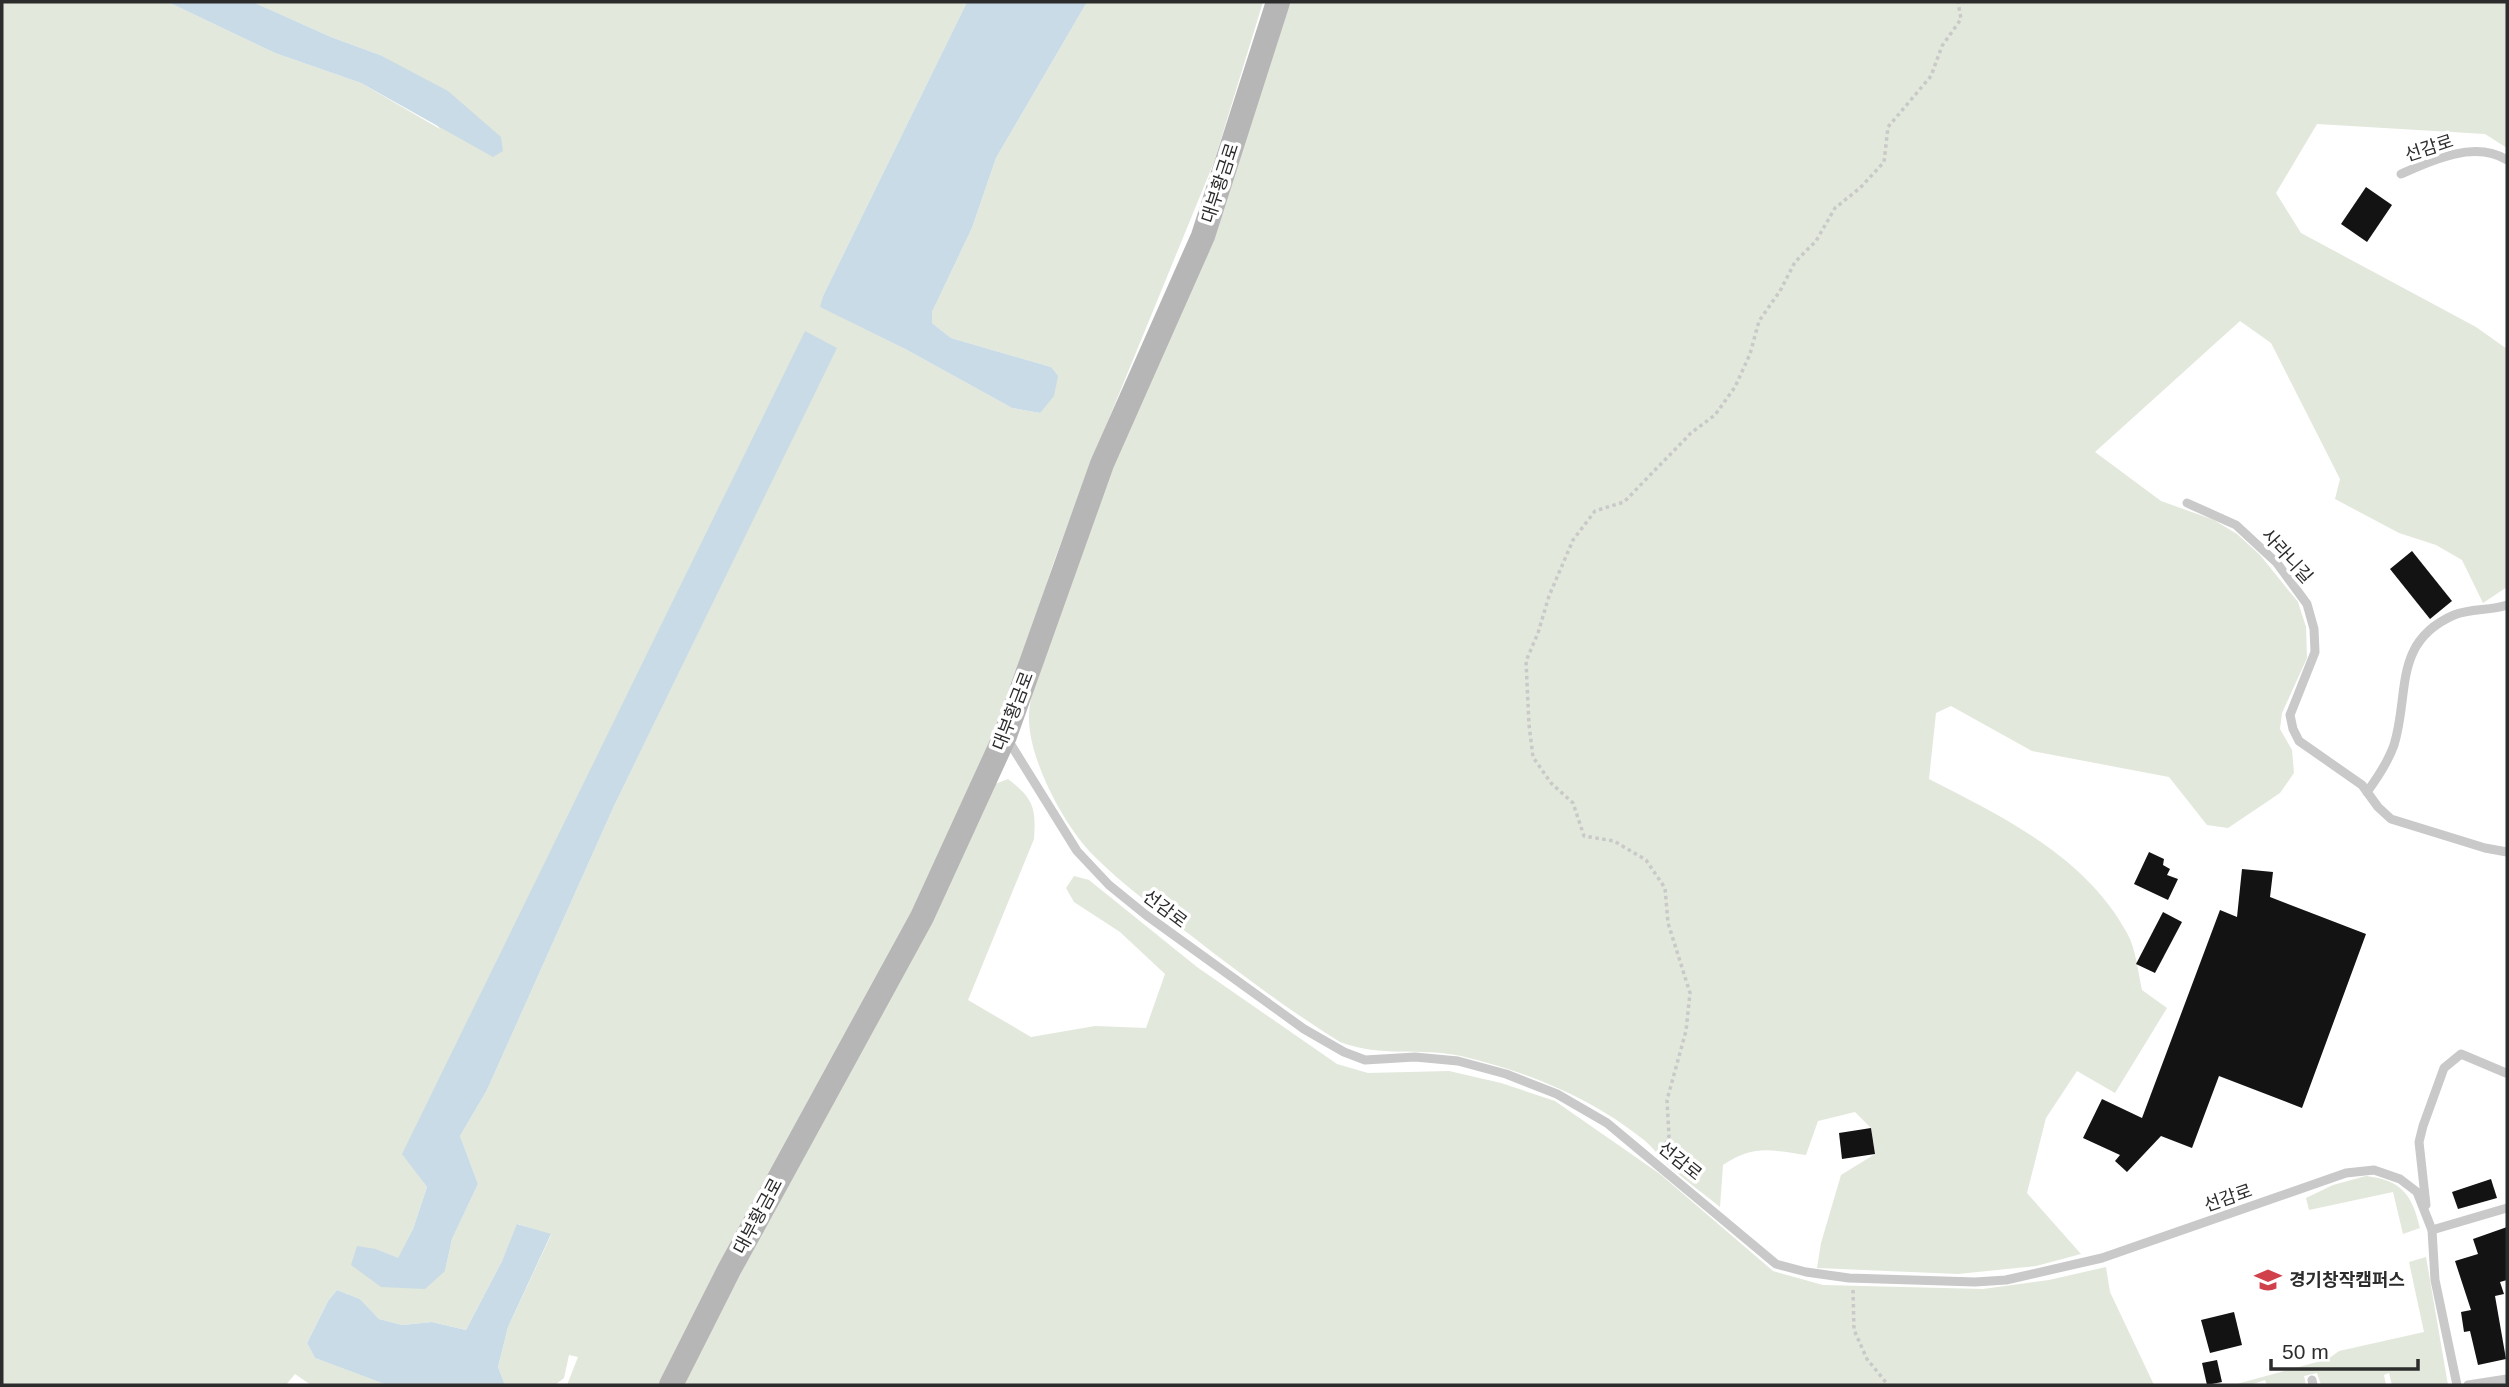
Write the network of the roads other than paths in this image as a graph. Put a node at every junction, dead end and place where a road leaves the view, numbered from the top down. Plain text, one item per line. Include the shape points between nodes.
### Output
1 (1278, 2) edge
2 (2507, 160) edge
3 (2401, 174) dead end
4 (2187, 503) dead end
5 (2507, 606) edge
6 (1005, 736) junction
7 (2367, 792) junction
8 (2507, 852) edge
9 (2506, 1073) edge
10 (2506, 1212) edge
11 (2427, 1214) junction
12 (2432, 1230) junction
13 (2507, 1378) edge
14 (671, 1385) edge
15 (2457, 1385) edge
16 (2468, 1385) edge

1 - 6 main road, 대부황금로 via 1203,236 1102,464
2 - 3 lane, 선감로 via 2489,153 2458,154
4 - 7 lane, 사라니길 via 2216,514 2245,533 2277,563 2307,604 2315,652 2290,715 2293,729 2300,741
5 - 7 lane via 2456,615 2420,639 2405,673 2395,743
6 - 11 lane, 선감로 via 1077,851 1110,885 1304,1028 1365,1060 1458,1061 1557,1094 1607,1123 1776,1264 1849,1279 1975,1282 2034,1274 2102,1258 2346,1173 2374,1170 2400,1178 2417,1192
6 - 14 main road, 대부황금로 via 922,917
7 - 8 lane, 사라니길 via 2391,819
9 - 11 lane, 선감로 via 2461,1054 2444,1068 2419,1142
10 - 12 lane
11 - 12 lane, 선감로
12 - 15 lane, 선감로 via 2435,1280
13 - 16 lane

